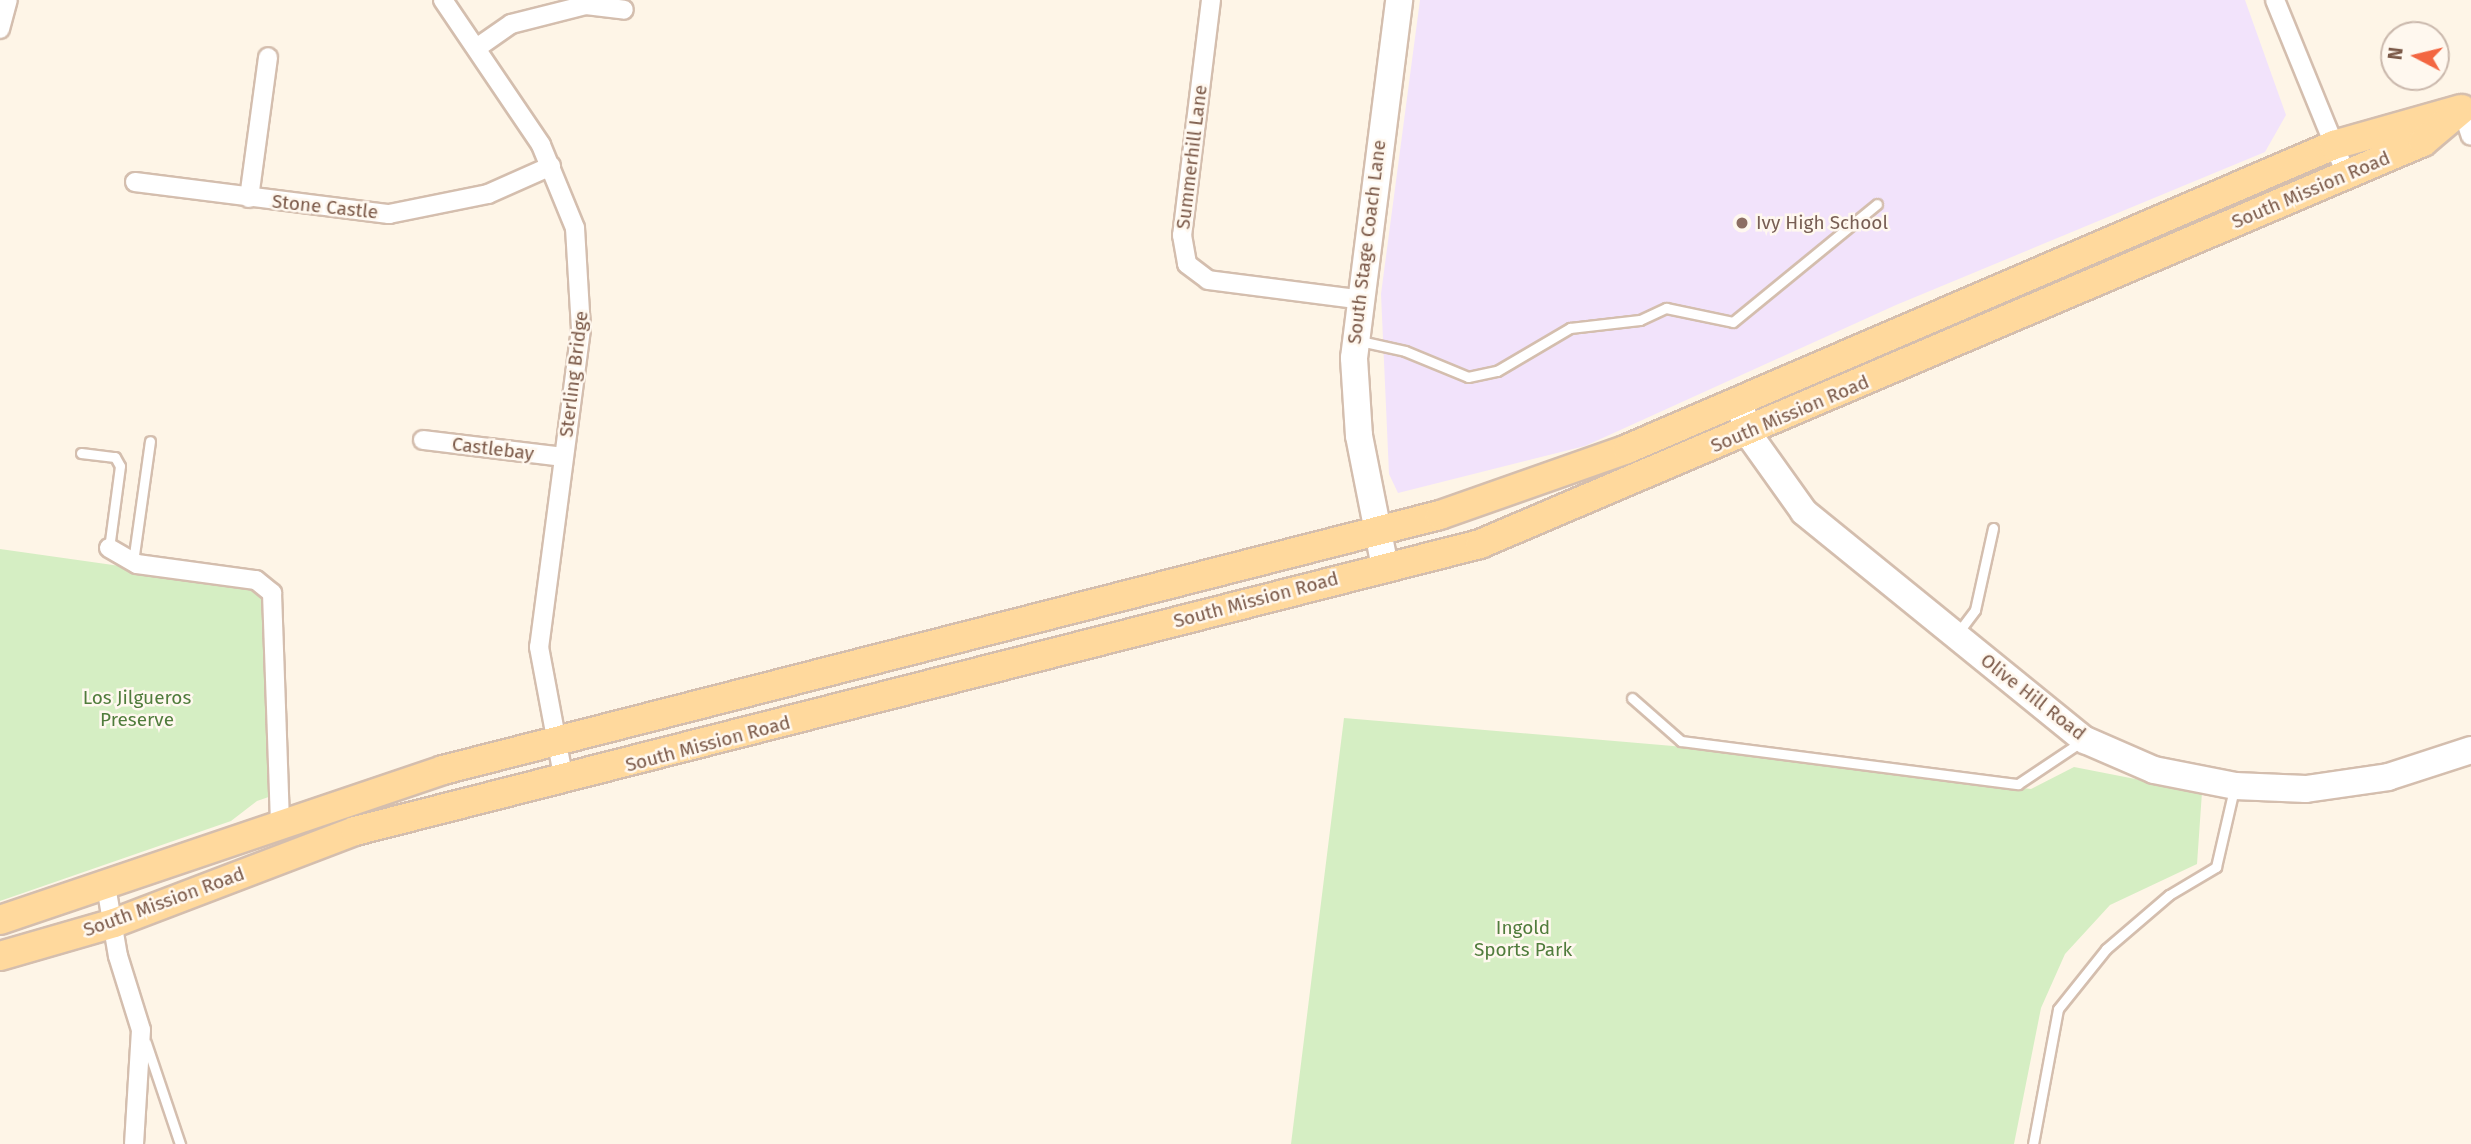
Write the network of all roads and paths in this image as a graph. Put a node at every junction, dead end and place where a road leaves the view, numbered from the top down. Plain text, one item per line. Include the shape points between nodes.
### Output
1 (8, 0) edge
2 (443, 0) edge
3 (1211, 0) edge
4 (1399, 0) edge
5 (2275, 0) edge
6 (624, 10) dead end
7 (0, 29) edge
8 (478, 47) junction
9 (268, 57) dead end
10 (2466, 107) edge
11 (2471, 136) edge
12 (2334, 145) junction
13 (551, 166) junction
14 (2346, 174) junction
15 (135, 182) dead end
16 (249, 198) junction
17 (1877, 204) dead end
18 (1357, 299) junction
19 (1355, 340) junction
20 (1740, 400) junction
21 (1747, 432) junction
22 (424, 440) dead end
23 (150, 441) dead end
24 (81, 453) dead end
25 (563, 457) junction
26 (1993, 528) dead end
27 (1378, 529) junction
28 (109, 548) joint
29 (133, 562) junction
30 (1385, 567) junction
31 (1956, 636) junction
32 (1632, 698) dead end
33 (558, 739) junction
34 (2085, 740) junction
35 (2471, 750) edge
36 (564, 781) junction
37 (2235, 786) junction
38 (280, 823) junction
39 (106, 886) junction
40 (0, 920) edge
41 (114, 923) junction
42 (0, 956) edge
43 (141, 1030) junction
44 (134, 1144) edge
45 (180, 1144) edge
46 (2033, 1144) edge

1 - 7 street
2 - 8 street, Sterling Bridge
3 - 18 street, Summerhill Lane via 1182,235 1187,264 1208,280
4 - 18 main road, South Stage Coach Lane
5 - 12 street
6 - 8 street via 586,5 511,24
8 - 13 street, Sterling Bridge
9 - 16 street
10 - 11 street
10 - 12 main road, South Mission Road
10 - 14 main road, South Mission Road via 2423,142
12 - 14 street
12 - 20 main road, South Mission Road
13 - 16 street, Stone Castle via 488,194 390,214
13 - 25 street, Sterling Bridge via 575,228 583,289
14 - 21 main road, South Mission Road
15 - 16 street, Stone Castle
17 - 19 lane via 1733,323 1666,308 1640,320 1570,328 1497,371 1468,377 1405,351
18 - 19 main road, South Stage Coach Lane
19 - 27 main road, South Stage Coach Lane via 1359,436
20 - 21 main road, Olive Hill Road
20 - 27 main road, South Mission Road via 1627,449 1440,514
21 - 30 main road, South Mission Road via 1480,544
21 - 31 main road, Olive Hill Road via 1804,512
22 - 25 street, Castlebay
23 - 29 lane
24 - 28 lane via 115,457 120,466
25 - 33 street, Sterling Bridge via 539,647
26 - 31 lane via 1975,610
27 - 30 main road, South Stage Coach Lane
27 - 33 main road, South Mission Road
28 - 29 street
29 - 38 street via 256,580 272,593
30 - 36 main road, South Mission Road
31 - 34 main road, Olive Hill Road
32 - 34 lane via 1681,741 2018,784
33 - 36 street, Sterling Bridge
33 - 38 main road, South Mission Road
34 - 37 main road, Olive Hill Road via 2154,770
35 - 37 main road, Olive Hill Road via 2388,777 2306,789
36 - 41 main road, South Mission Road via 355,831
37 - 46 lane via 2216,867 2169,895 2106,949 2058,1009
38 - 39 main road, South Mission Road
39 - 40 main road, South Mission Road
39 - 41 street
41 - 42 main road, South Mission Road
41 - 43 street
43 - 44 street
43 - 45 lane

